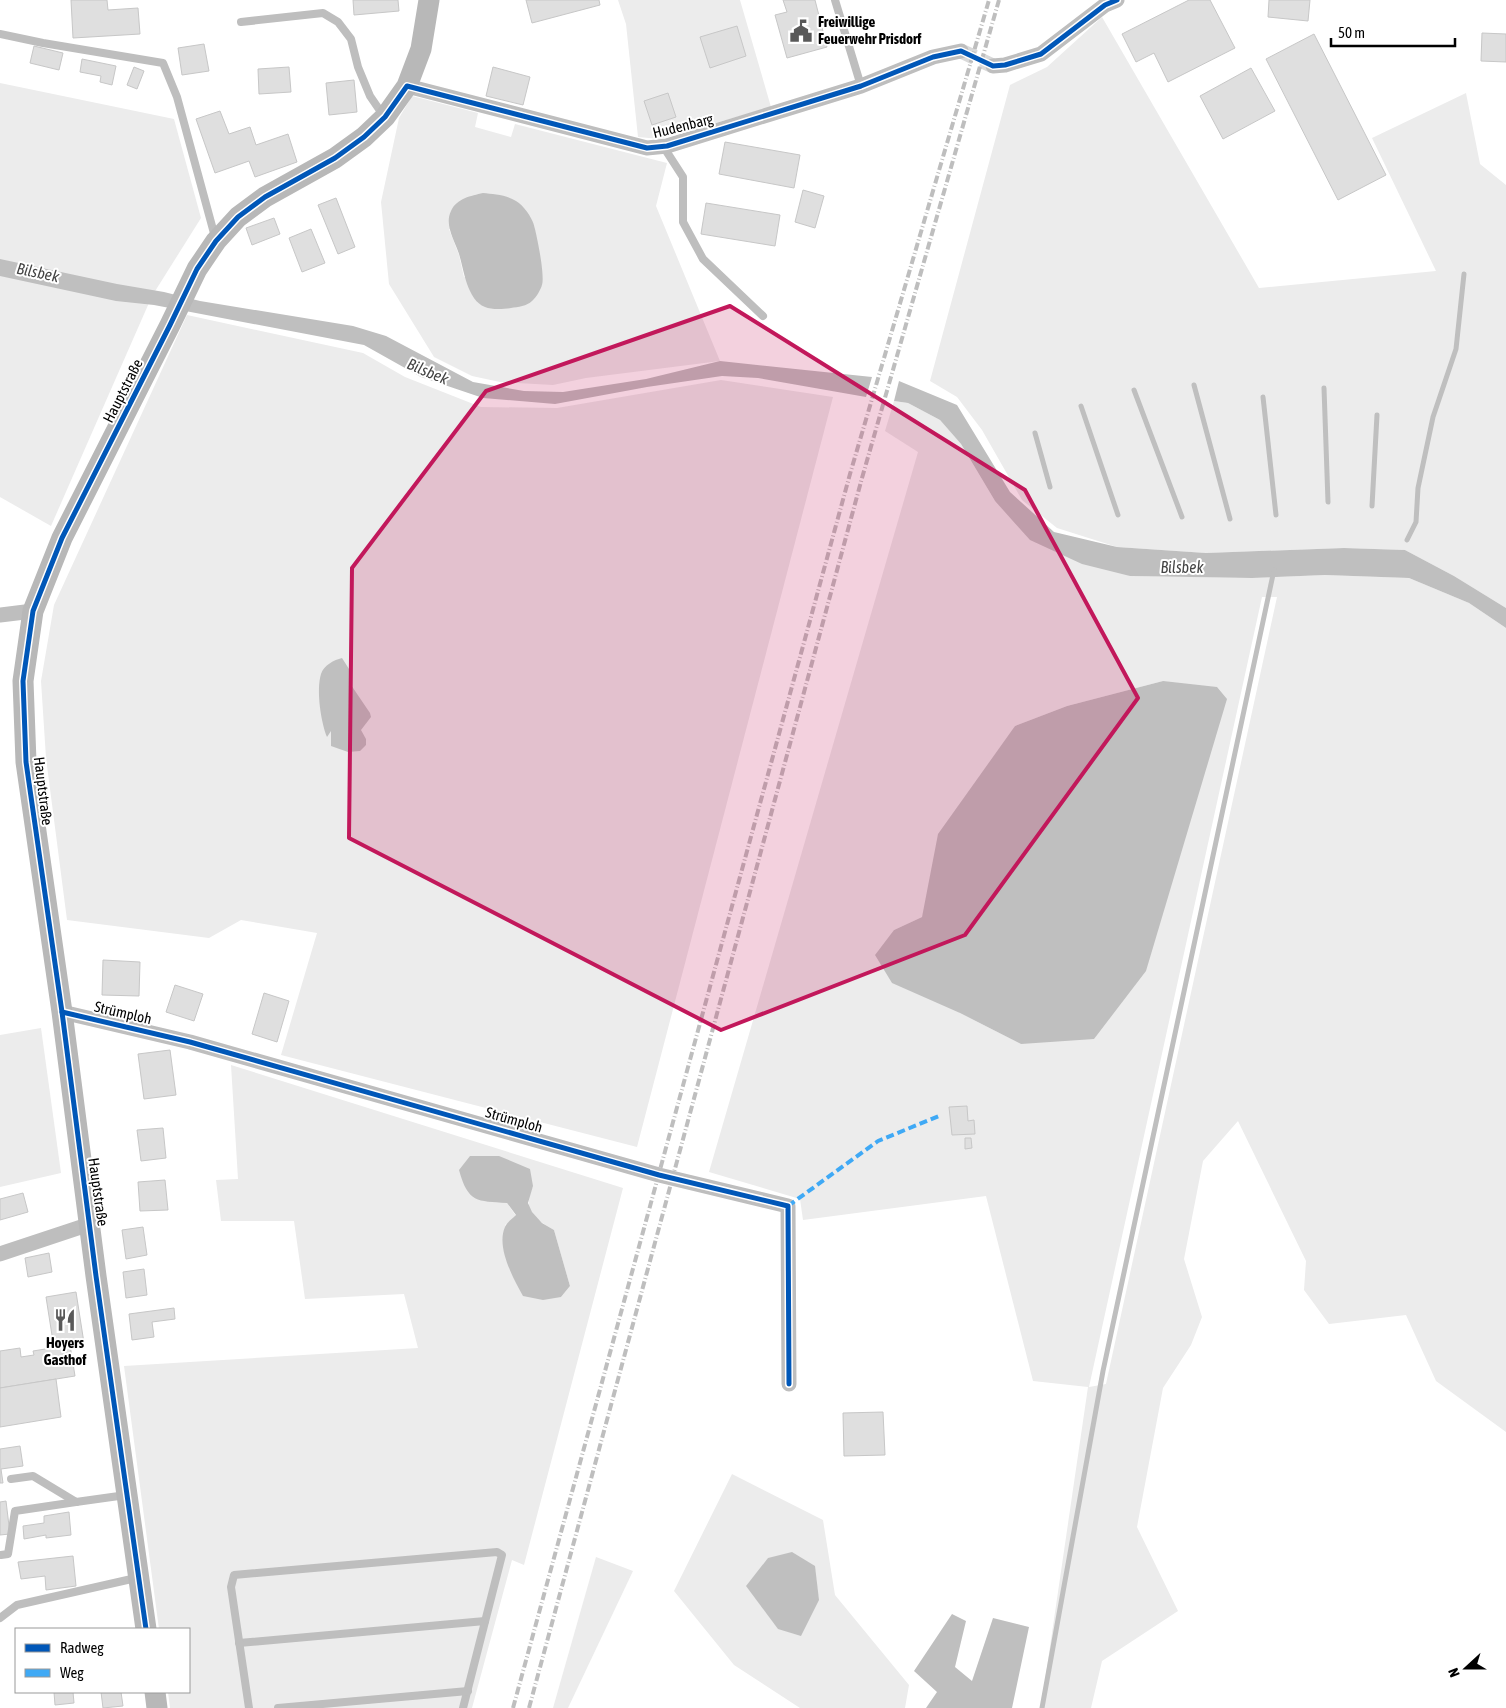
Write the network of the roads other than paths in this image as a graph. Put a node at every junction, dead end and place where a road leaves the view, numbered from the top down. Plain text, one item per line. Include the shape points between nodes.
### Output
1 (429, 0) edge
2 (835, 0) edge
3 (1117, 0) edge
4 (241, 22) dead end
5 (0, 34) edge
6 (961, 51) tunnel mouth
7 (993, 66) tunnel mouth
8 (407, 86) junction
9 (862, 86) junction
10 (384, 117) junction
11 (663, 146) junction
12 (216, 241) junction
13 (763, 316) dead end
14 (33, 611) junction
15 (0, 615) edge
16 (62, 1012) junction
17 (90, 1224) junction
18 (0, 1254) edge
19 (789, 1384) dead end
20 (11, 1480) dead end
21 (128, 1495) junction
22 (76, 1502) junction
23 (1, 1555) edge
24 (138, 1578) junction
25 (0, 1618) edge
26 (485, 1621) junction
27 (146, 1628) edge
28 (239, 1644) junction
29 (468, 1691) junction
30 (155, 1693) edge
31 (157, 1708) edge
32 (249, 1708) edge
33 (278, 1708) edge
34 (463, 1708) edge

1 - 8 main road, Hauptstraße via 421,49
2 - 9 lane
3 - 7 street via 1105,5 1041,54 1005,66
4 - 10 lane via 323,13 338,22 351,39 370,96
5 - 12 lane via 163,63 177,97
6 - 9 street, Hudenbarg via 933,57
8 - 10 main road, Hauptstraße
8 - 11 street, Hudenbarg via 647,148
9 - 11 street, Hudenbarg
10 - 12 main road, Hauptstraße via 364,137 335,158 258,202 238,217
11 - 13 lane via 683,177 683,222 703,259
12 - 14 main road, Hauptstraße via 198,269 62,538
14 - 15 street
14 - 16 main road, Hauptstraße via 23,681 26,762
16 - 17 main road, Hauptstraße
16 - 19 street, Strümploh via 190,1042 650,1172 788,1206
17 - 18 street
17 - 21 main road, Hauptstraße
20 - 22 lane via 32,1476
21 - 22 lane
21 - 24 main road, Hauptstraße
22 - 23 lane via 15,1512 8,1554
24 - 25 lane via 17,1605
24 - 27 main road, Hauptstraße
26 - 28 lane
26 - 28 lane via 502,1554 497,1552 234,1575 231,1587
26 - 29 lane
28 - 32 lane
29 - 33 lane
29 - 34 lane
30 - 31 main road

